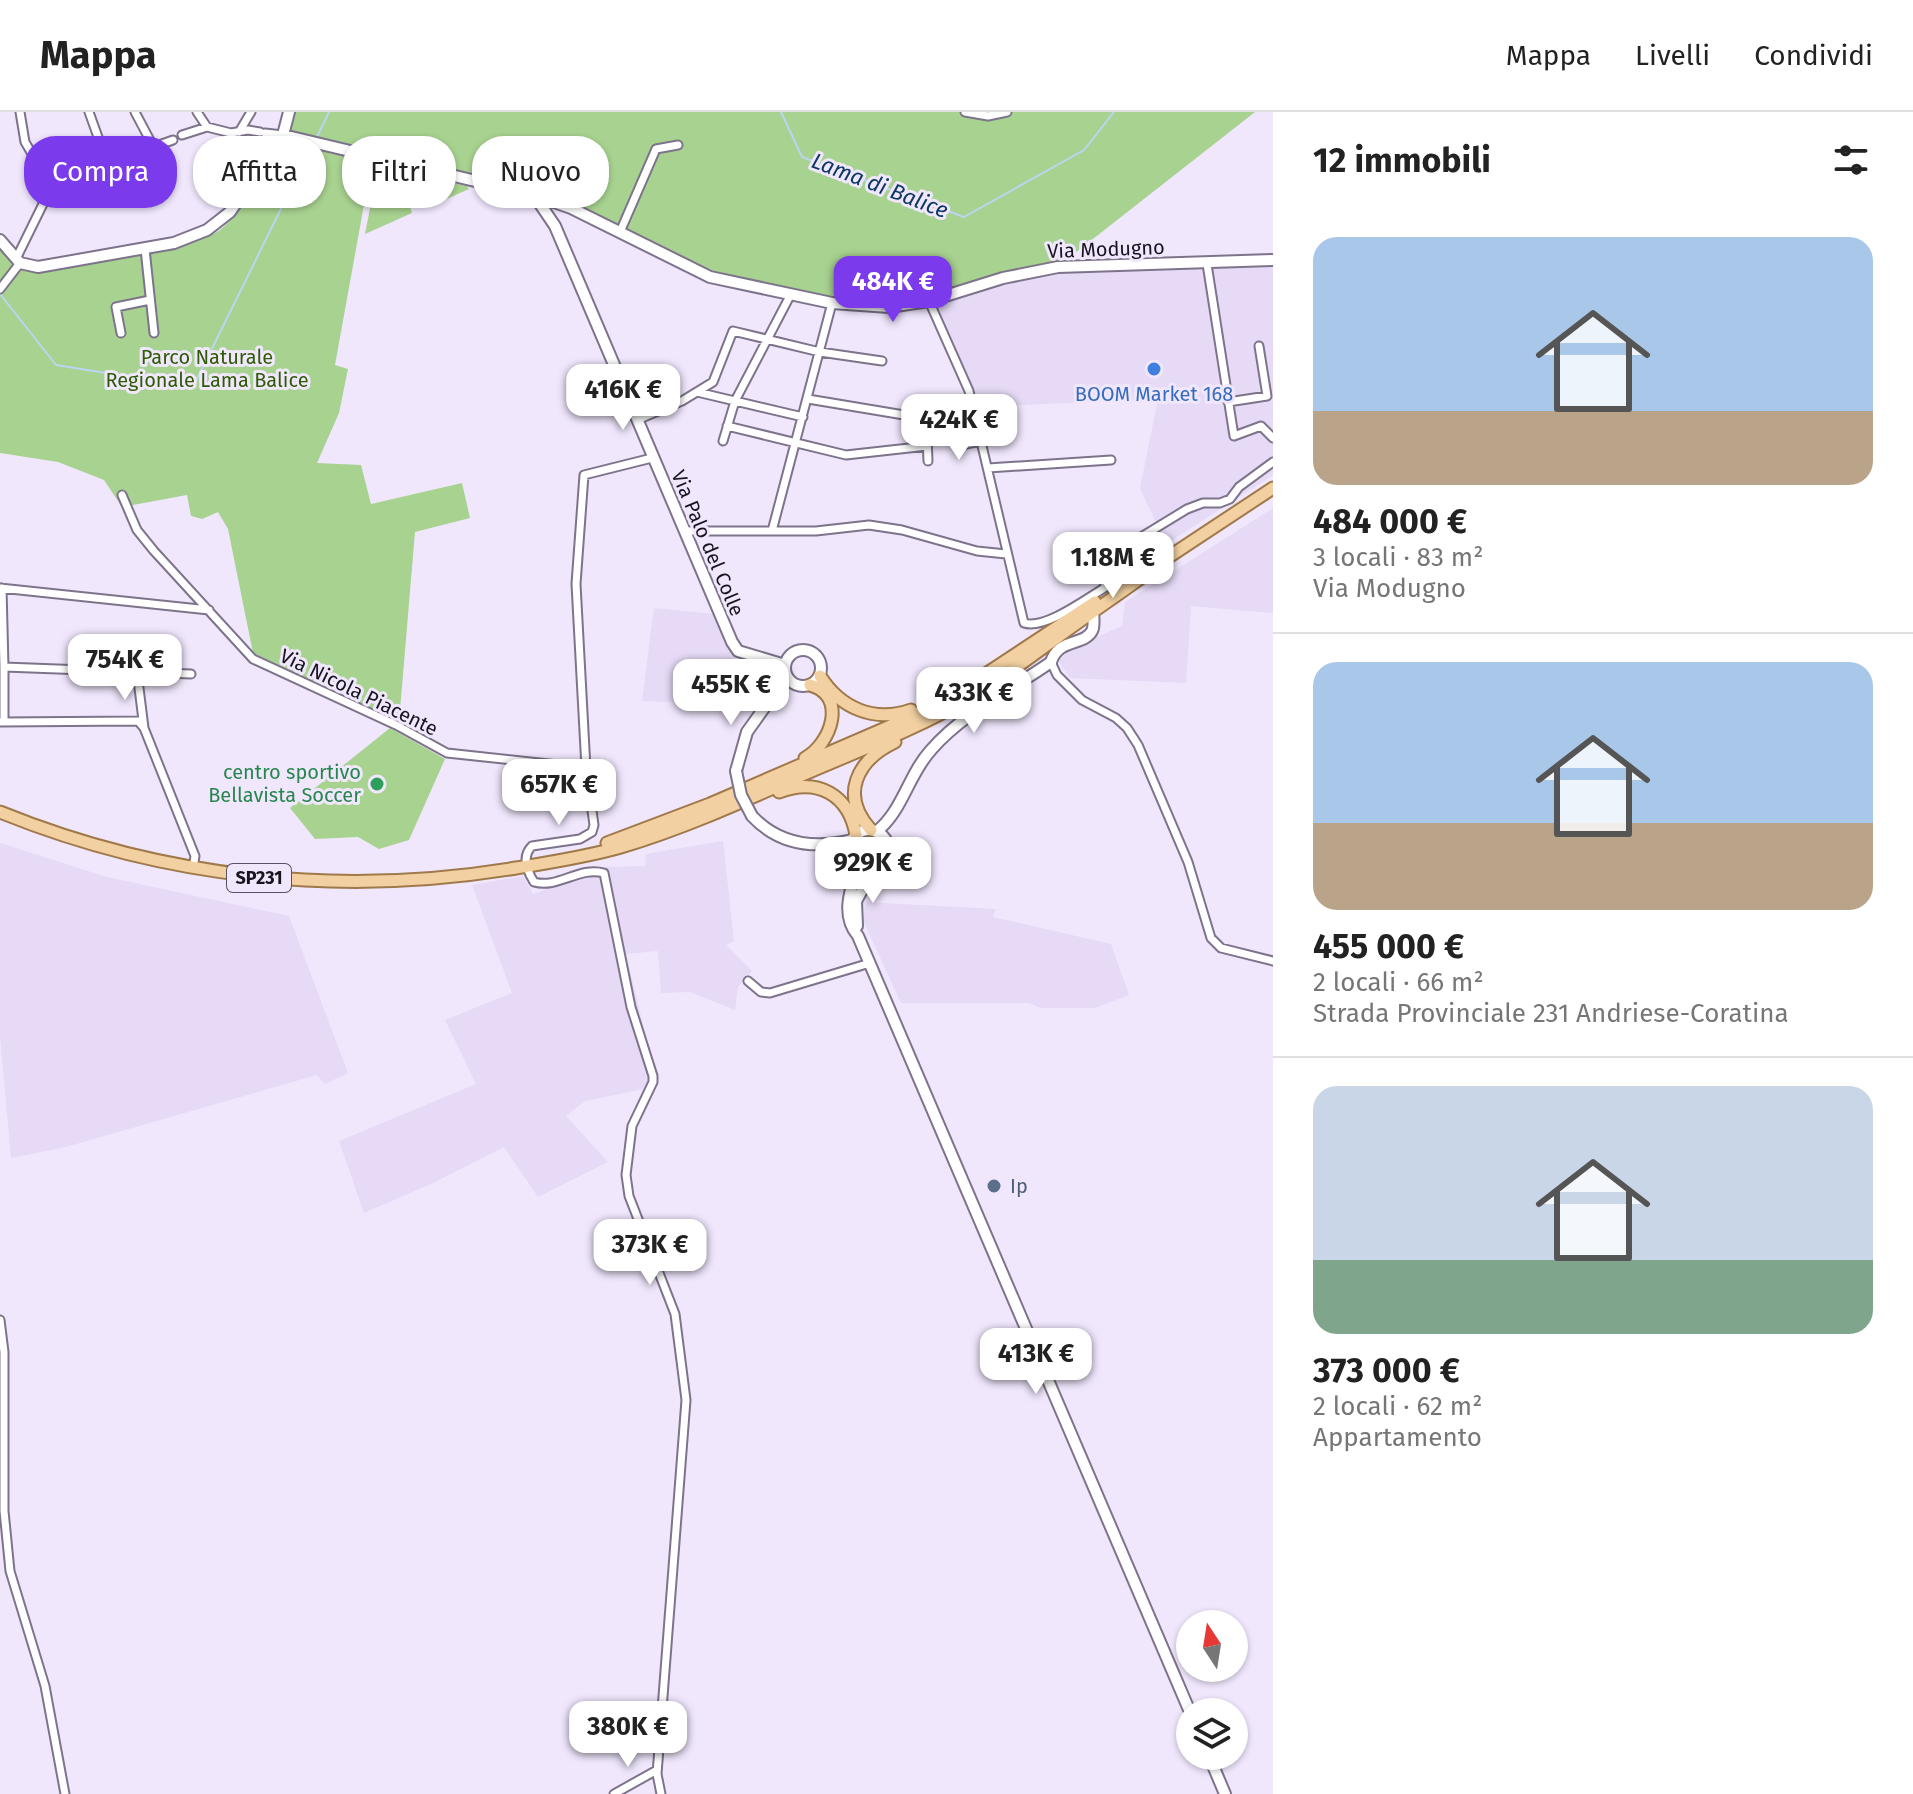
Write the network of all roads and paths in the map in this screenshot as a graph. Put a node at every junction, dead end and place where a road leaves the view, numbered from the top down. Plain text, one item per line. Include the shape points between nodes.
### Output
1 (20, 112) edge
2 (89, 112) edge
3 (135, 112) edge
4 (197, 112) edge
5 (251, 112) edge
6 (289, 112) edge
7 (965, 112) edge
8 (1007, 112) edge
9 (207, 127) junction
10 (235, 133) junction
11 (182, 135) dead end
12 (283, 135) junction
13 (24, 136) edge
14 (98, 136) edge
15 (148, 136) edge
16 (678, 145) dead end
17 (472, 180) edge
18 (41, 208) edge
19 (543, 208) edge
20 (555, 208) edge
21 (568, 208) edge
22 (555, 226) junction
23 (620, 232) junction
24 (0, 240) edge
25 (145, 249) junction
26 (1273, 260) edge
27 (18, 263) junction
28 (1207, 264) junction
29 (0, 289) edge
30 (791, 294) junction
31 (150, 300) junction
32 (929, 301) junction
33 (832, 303) junction
34 (121, 333) dead end
35 (154, 333) dead end
36 (766, 340) junction
37 (1259, 346) dead end
38 (820, 352) junction
39 (882, 361) dead end
40 (697, 392) junction
41 (808, 399) junction
42 (735, 401) junction
43 (1228, 405) junction
44 (973, 406) junction
45 (932, 412) junction
46 (803, 417) junction
47 (637, 420) junction
48 (727, 426) junction
49 (936, 433) junction
50 (1273, 438) edge
51 (723, 441) dead end
52 (981, 441) junction
53 (796, 445) junction
54 (927, 446) junction
55 (652, 458) junction
56 (1111, 460) dead end
57 (928, 461) dead end
58 (1273, 462) edge
59 (988, 468) junction
60 (1273, 488) edge
61 (122, 495) dead end
62 (684, 531) junction
63 (772, 531) junction
64 (1006, 554) junction
65 (1161, 563) junction
66 (1, 588) edge
67 (1077, 606) junction
68 (209, 610) junction
69 (1093, 611) junction
70 (1069, 618) junction
71 (1048, 643) junction
72 (1024, 648) junction
73 (1051, 662) junction
74 (4, 667) junction
75 (788, 671) junction
76 (137, 672) junction
77 (191, 674) dead end
78 (820, 676) junction
79 (810, 685) junction
80 (2, 722) edge
81 (144, 728) junction
82 (586, 768) junction
83 (896, 811) junction
84 (0, 812) edge
85 (679, 816) junction
86 (873, 831) junction
87 (655, 836) junction
88 (854, 838) junction
89 (886, 842) junction
90 (821, 845) junction
91 (856, 862) junction
92 (526, 866) junction
93 (875, 867) junction
94 (193, 868) junction
95 (858, 936) junction
96 (1273, 961) edge
97 (870, 963) junction
98 (748, 981) dead end
99 (0, 1320) edge
100 (1184, 1698) edge
101 (657, 1770) junction
102 (1215, 1770) edge
103 (65, 1794) edge
104 (614, 1794) edge
105 (661, 1794) edge
106 (1225, 1794) edge

1 - 13 street
2 - 14 street
3 - 15 street
4 - 9 street
5 - 10 street
6 - 12 street
7 - 8 street
9 - 10 street
9 - 11 street
10 - 12 street
12 - 17 street, Via Modugno
12 - 25 street via 218,223 184,241
16 - 23 street via 656,149
18 - 27 street
19 - 22 street, Via Palo del Colle
20 - 22 street via 550,215
21 - 23 street, Via Modugno
22 - 47 street, Via Palo del Colle
23 - 30 street, Via Modugno via 710,277
24 - 27 street
25 - 27 street via 49,267
25 - 31 street
26 - 28 street, Via Modugno
27 - 29 street
28 - 32 street, Via Modugno via 1033,270
28 - 43 street
30 - 33 street, Via Modugno
30 - 36 street
31 - 34 street via 116,307
31 - 35 street
32 - 33 street, Via Modugno via 889,307
32 - 44 street
33 - 38 street
36 - 38 street
36 - 40 street via 733,331 713,382
36 - 42 street
37 - 43 street via 1267,396
38 - 39 street
38 - 41 street
40 - 42 street
40 - 47 street
41 - 45 street via 904,415
41 - 46 street
42 - 46 street
42 - 48 street
43 - 50 street via 1234,436 1261,426
44 - 45 street
44 - 52 street
45 - 49 street
46 - 53 street
47 - 55 street, Via Palo del Colle
48 - 51 street
48 - 53 street
49 - 52 street via 947,432 958,446
49 - 54 street via 927,437
52 - 59 street
53 - 54 street via 846,455
53 - 63 street
54 - 57 street
55 - 62 street, Via Palo del Colle
55 - 82 street via 584,475 576,584
56 - 59 street
58 - 67 street via 1230,499 1187,509 1097,564 1106,587
59 - 64 street
60 - 65 main road, SP231
61 - 68 street, Via Nicola Piacente via 137,530
62 - 63 street
62 - 75 street, Via Palo del Colle via 738,651
63 - 64 street via 869,525
64 - 67 street via 1024,623 1039,625
65 - 69 main road, SP231
65 - 70 main road, SP231
66 - 68 street
66 - 74 street
67 - 70 street
68 - 82 street, Via Nicola Piacente via 253,659 447,753
69 - 71 main road, SP231
69 - 73 street via 1093,631 1064,645
70 - 72 main road, SP231
71 - 86 main road via 984,694 868,759 854,790 859,814
71 - 87 main road, SP231 via 941,714
72 - 78 main road via 910,711 892,715 848,705
72 - 85 main road, SP231 via 909,718
73 - 83 street via 934,746
73 - 96 street via 1082,700 1116,718 1138,745 1188,862 1211,938 1221,948
74 - 76 street
74 - 80 street
75 - 78 street via 791,654 803,649 815,653
75 - 79 street via 804,687
75 - 90 street, bridge via 747,732 736,771 752,816 780,838
76 - 77 street
76 - 81 street
78 - 79 street
79 - 85 main road via 827,696 833,714 816,752
80 - 81 street via 138,721
81 - 94 street via 195,856
82 - 92 street via 592,832 580,839 532,846
83 - 86 street
83 - 89 street
84 - 94 main road, SP231 via 90,844
85 - 92 main road, SP231
86 - 88 street
86 - 89 street
87 - 88 main road via 698,827 785,790 809,787 840,800 850,814
87 - 92 main road, SP231
88 - 90 street
88 - 91 street via 850,850
89 - 93 street via 885,859
90 - 91 street
91 - 93 street
91 - 95 street via 847,906
92 - 94 main road, SP231 via 443,879 350,882 267,879
92 - 101 street via 534,882 545,885 593,870 604,873 631,1007 653,1076 632,1126 626,1175 629,1196 675,1314 686,1400
93 - 95 street via 856,901
95 - 97 street
97 - 98 street via 770,993
97 - 100 street
99 - 103 street via 10,1571 45,1686
101 - 104 street
101 - 105 street
102 - 106 street

